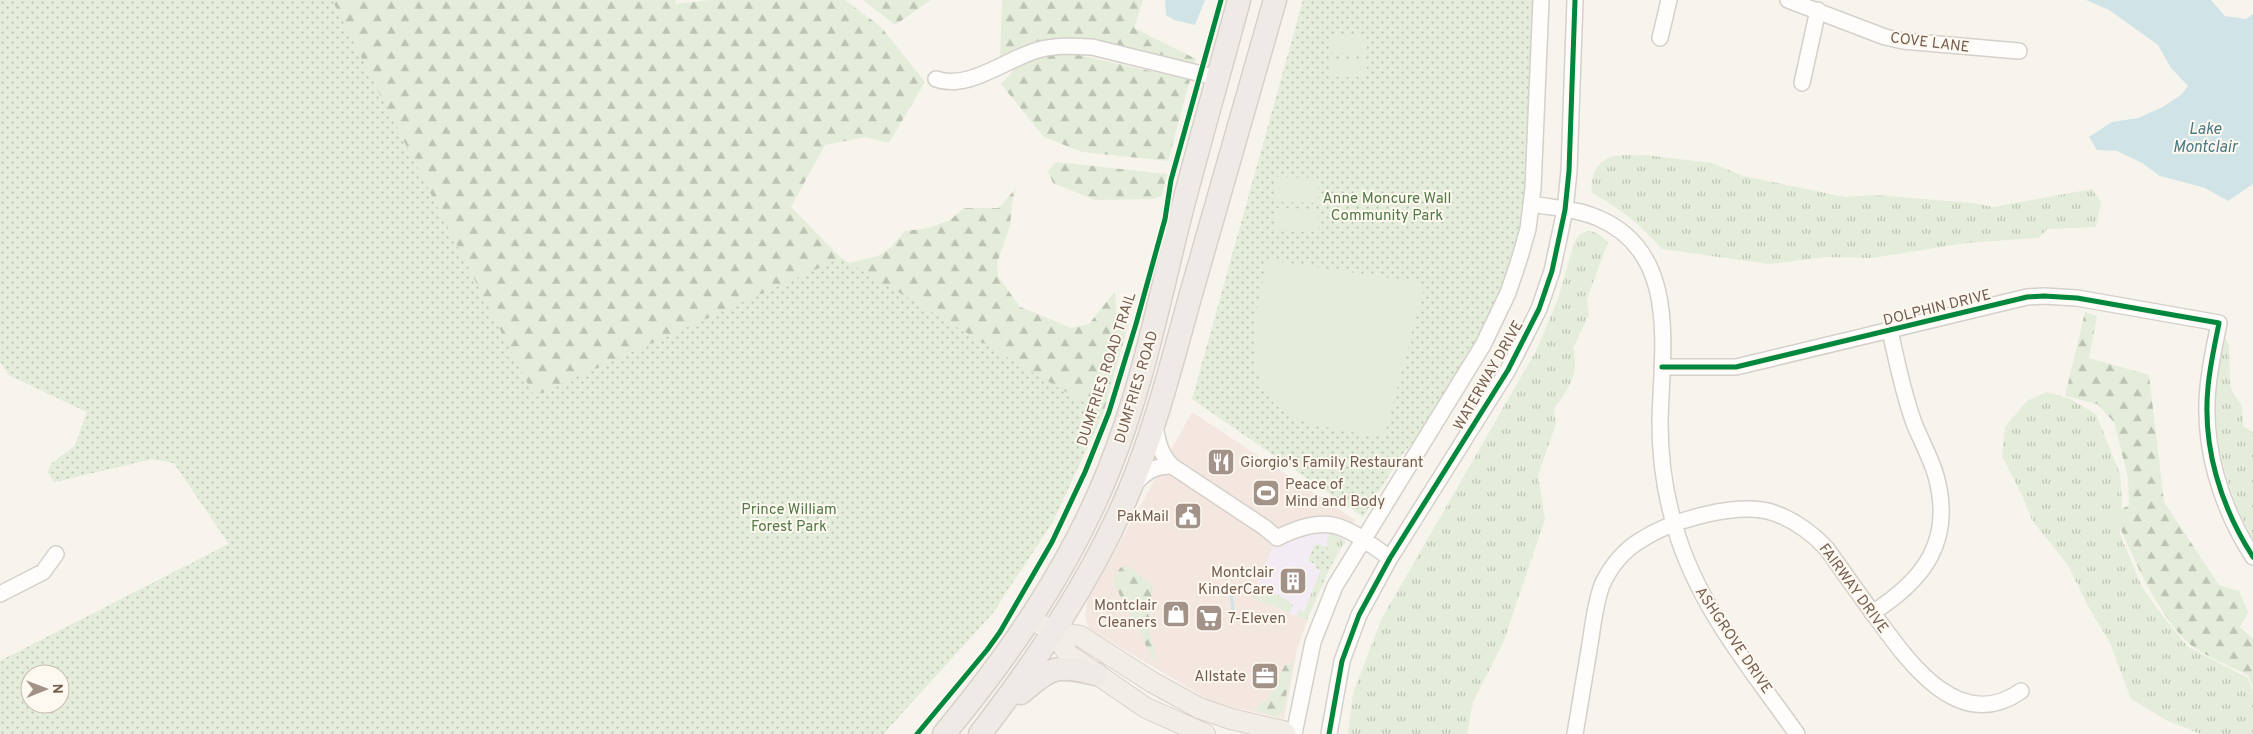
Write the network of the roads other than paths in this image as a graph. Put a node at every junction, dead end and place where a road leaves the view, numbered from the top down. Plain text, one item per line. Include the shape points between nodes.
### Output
1 (1239, 0) edge
2 (1275, 0) edge
3 (1541, 0) edge
4 (1575, 0) edge
5 (1669, 0) edge
6 (1788, 0) edge
7 (1818, 10) junction
8 (1660, 38) dead end
9 (2018, 51) dead end
10 (1218, 78) junction
11 (936, 79) dead end
12 (1802, 83) dead end
13 (1532, 204) junction
14 (1565, 210) junction
15 (1890, 331) junction
16 (1662, 367) junction
17 (1155, 422) junction
18 (1172, 466) junction
19 (1128, 494) junction
20 (1674, 525) junction
21 (1362, 538) junction
22 (56, 554) dead end
23 (2253, 557) edge
24 (1390, 558) junction
25 (0, 594) edge
26 (1872, 612) junction
27 (1032, 619) junction
28 (1054, 632) junction
29 (1096, 674) junction
30 (2021, 692) dead end
31 (995, 714) junction
32 (944, 734) edge
33 (980, 734) edge
34 (1205, 734) edge
35 (1286, 734) edge
36 (1294, 734) edge
37 (1329, 734) edge
38 (1575, 734) edge
39 (1797, 734) edge

1 - 10 highway, DUMFRIES ROAD
2 - 17 highway, DUMFRIES ROAD
3 - 13 street, WATERWAY DRIVE
4 - 14 street, WATERWAY DRIVE
5 - 8 street
6 - 7 street, COVE LANE
7 - 9 street, COVE LANE via 1903,41
7 - 12 street
10 - 11 street via 1101,49 1074,46 1038,50 966,79 948,82
10 - 27 highway, DUMFRIES ROAD via 1143,372 1126,425 1086,520
13 - 14 street, ASHGROVE DRIVE
13 - 21 street, WATERWAY DRIVE via 1520,258 1484,345
14 - 16 street, ASHGROVE DRIVE via 1583,213 1613,226 1633,242 1645,258 1662,313
14 - 24 street, WATERWAY DRIVE via 1552,271 1530,330
15 - 16 street, DOLPHIN DRIVE via 1736,368
15 - 23 street, DOLPHIN DRIVE via 2027,297 2044,296 2077,298 2219,322 2208,387 2210,443 2219,486 2230,515
15 - 26 street via 1906,399 1936,474 1940,524 1931,556 1923,570 1903,592
16 - 20 street, ASHGROVE DRIVE via 1662,457
17 - 18 street via 1159,448 1163,458
17 - 19 highway, DUMFRIES ROAD
18 - 19 street via 1159,466 1143,474
18 - 21 street via 1277,538 1301,527 1324,523 1342,527
19 - 28 highway, DUMFRIES ROAD
20 - 26 street, FAIRWAY DRIVE via 1736,508 1786,517 1815,536 1827,549
20 - 38 street, FAIRWAY DRIVE via 1650,534 1627,551 1602,585
20 - 39 street, ASHGROVE DRIVE via 1688,569 1701,594
21 - 24 street
21 - 36 street, WATERWAY DRIVE via 1335,586 1312,642
22 - 25 street via 43,572
24 - 37 street, WATERWAY DRIVE via 1350,635
26 - 30 street, FAIRWAY DRIVE via 1909,663 1926,680 1960,702 1981,707 1994,706
27 - 28 main road
27 - 32 highway, DUMFRIES ROAD
28 - 29 main road via 1069,655
28 - 31 highway, DUMFRIES ROAD
28 - 35 main road via 1080,636 1199,708
29 - 31 highway via 1068,667 1048,671
29 - 34 main road via 1146,708
31 - 33 highway, DUMFRIES ROAD

